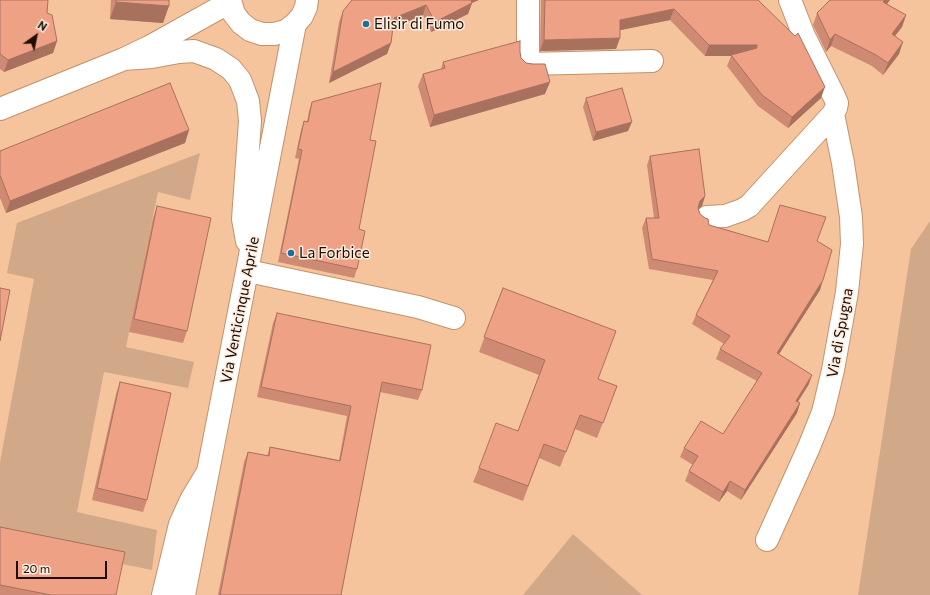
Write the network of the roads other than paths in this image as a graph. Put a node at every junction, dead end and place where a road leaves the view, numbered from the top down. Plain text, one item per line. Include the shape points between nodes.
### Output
1 (307, 0) edge
2 (528, 0) edge
3 (790, 0) edge
4 (230, 1) edge
5 (295, 24) junction
6 (124, 59) junction
7 (652, 61) dead end
8 (0, 109) edge
9 (833, 114) junction
10 (707, 217) edge
11 (249, 265) junction
12 (454, 318) dead end
13 (209, 470) junction
14 (767, 540) dead end
15 (163, 595) edge
16 (184, 595) edge

1 - 5 main road via 302,16
2 - 7 main road via 528,64
3 - 9 main road, Via di Spugna via 804,36 834,96 836,106
4 - 5 main road via 234,14 241,24 250,30 274,34 286,31
4 - 6 main road
5 - 11 main road, Via Venticinque Aprile
6 - 8 main road
6 - 11 main road via 194,51 216,59 240,80 248,101 249,114 243,218
9 - 10 main road via 749,206 725,216
9 - 14 main road, Via di Spugna via 851,217 852,244 847,292 834,370 823,412
11 - 12 main road
11 - 13 main road, Via Venticinque Aprile
13 - 15 main road via 180,524
13 - 16 main road, Via Venticinque Aprile

